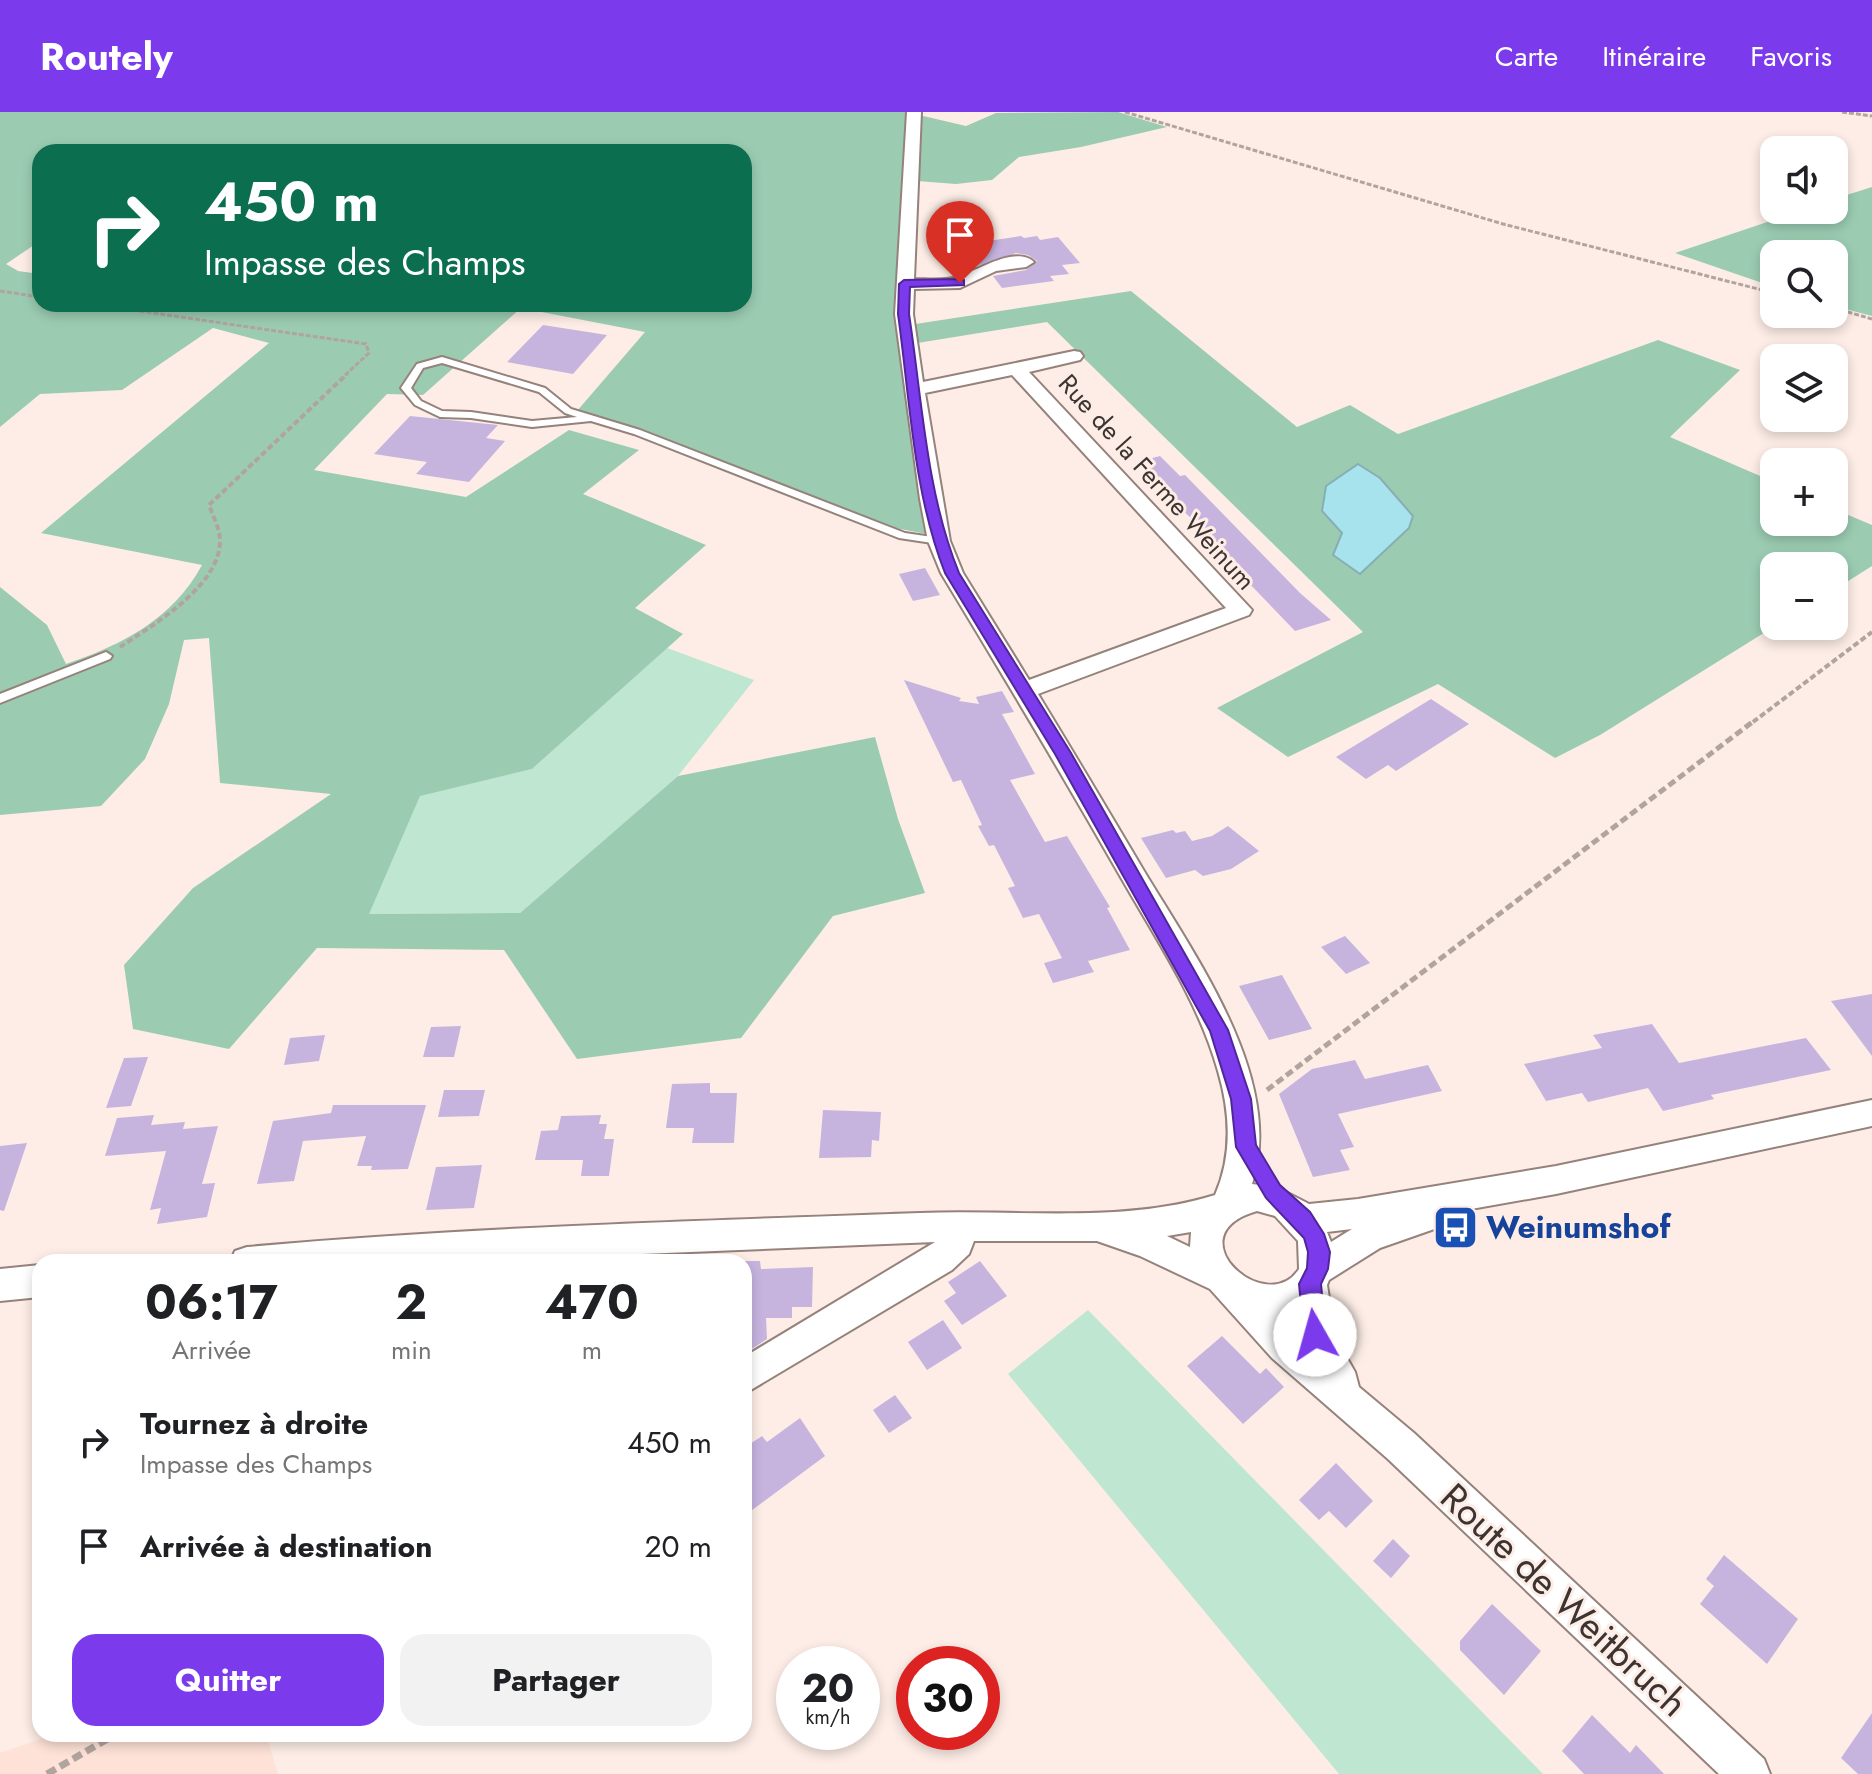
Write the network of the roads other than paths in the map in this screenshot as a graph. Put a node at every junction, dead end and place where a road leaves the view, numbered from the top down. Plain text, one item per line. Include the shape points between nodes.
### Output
1 (914, 112) edge
2 (1026, 262) dead end
3 (904, 284) junction
4 (1074, 356) dead end
5 (1016, 369) junction
6 (917, 389) junction
7 (592, 418) junction
8 (939, 541) junction
9 (106, 656) road end
10 (1024, 690) junction
11 (0, 699) edge
12 (1872, 1113) edge
13 (1246, 1147) junction
14 (1556, 1180) junction
15 (1224, 1205) junction
16 (1295, 1212) junction
17 (1084, 1224) junction
18 (961, 1226) junction
19 (352, 1254) edge
20 (1314, 1276) junction
21 (32, 1282) edge
22 (1224, 1282) junction
23 (0, 1285) edge
24 (752, 1372) edge
25 (1379, 1427) junction
26 (1749, 1774) edge

1 - 3 street, Route de Weitbruch
2 - 3 street via 992,266 960,283
3 - 6 street, Route de Weitbruch
4 - 5 street
5 - 6 street, Rue de la Ferme Weinum
5 - 10 street, Rue de la Ferme Weinum via 1241,610
6 - 8 street, Route de Weitbruch
7 - 7 lane via 532,424 440,414 418,403 406,388 420,366 442,360 542,390 568,411
7 - 8 lane via 903,536
8 - 10 street, Route de Weitbruch via 952,573
9 - 11 lane
10 - 13 street, Route de Weitbruch via 1219,1030 1241,1099
12 - 14 street
13 - 15 street, Route de Weitbruch via 1239,1177
13 - 16 street, Route de Weitbruch via 1273,1192
14 - 16 street via 1358,1214
14 - 20 street via 1370,1236
15 - 16 street via 1257,1197
15 - 17 street via 1187,1218
15 - 22 street, Route de Weitbruch via 1206,1231 1205,1246
16 - 20 street, Route de Weitbruch via 1314,1234 1319,1252
17 - 18 street
17 - 22 street via 1148,1243
18 - 19 street via 496,1243
18 - 24 street via 957,1243 940,1259
20 - 22 street via 1298,1294 1282,1300 1264,1301
20 - 25 street, Route de Weitbruch via 1315,1335 1325,1360
21 - 23 street
22 - 25 street, Route de Weitbruch via 1284,1346
25 - 26 street, Route de Weitbruch

